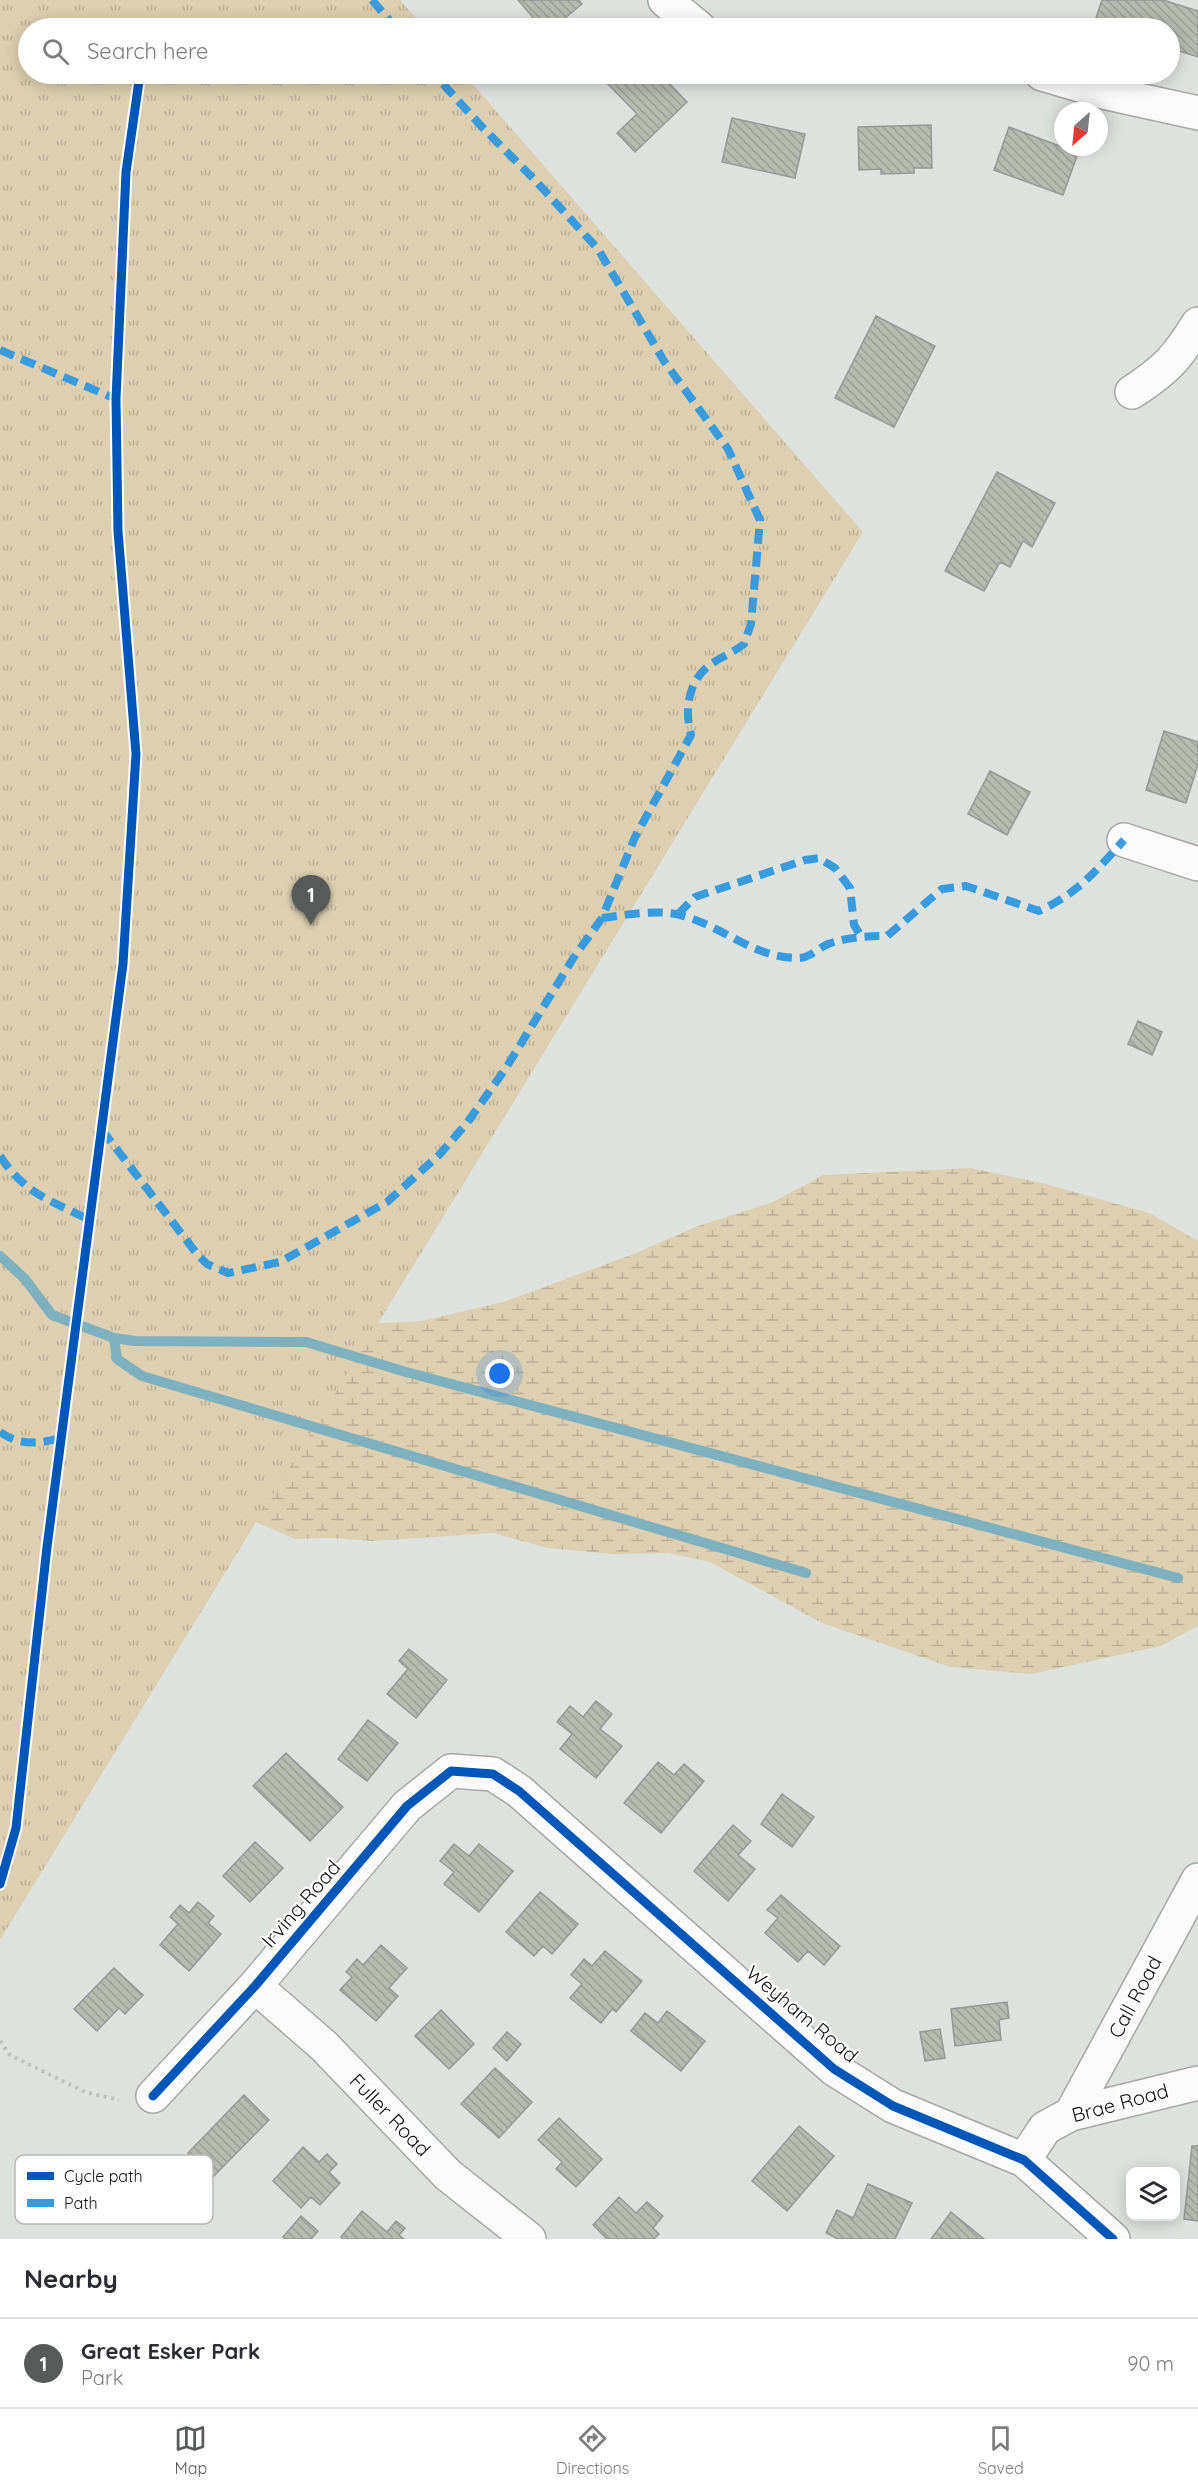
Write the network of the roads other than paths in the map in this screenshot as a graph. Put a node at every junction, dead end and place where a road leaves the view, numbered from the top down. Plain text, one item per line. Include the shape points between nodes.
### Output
1 (665, 0) edge
2 (687, 18) edge
3 (1076, 84) edge
4 (1198, 113) edge
5 (1198, 324) edge
6 (1132, 392) dead end
7 (1124, 840) dead end
8 (1198, 864) edge
9 (493, 1774) joint
10 (1198, 1880) edge
11 (255, 1986) junction
12 (1198, 2083) edge
13 (137, 2098) road end
14 (1071, 2114) junction
15 (1024, 2160) junction
16 (529, 2239) edge
17 (1113, 2239) edge

1 - 2 street
3 - 4 street
5 - 6 street via 1161,374
7 - 8 street
9 - 11 street, Irving Road via 451,1771 406,1806
9 - 15 street, Weyham Road via 519,1791 834,2069 892,2106
10 - 14 street, Call Road
11 - 13 street, Irving Road
11 - 16 street, Fuller Road via 324,2046 448,2175
12 - 14 street, Brae Road
14 - 15 street, Brae Road via 1045,2128
15 - 17 street, Weyham Road

